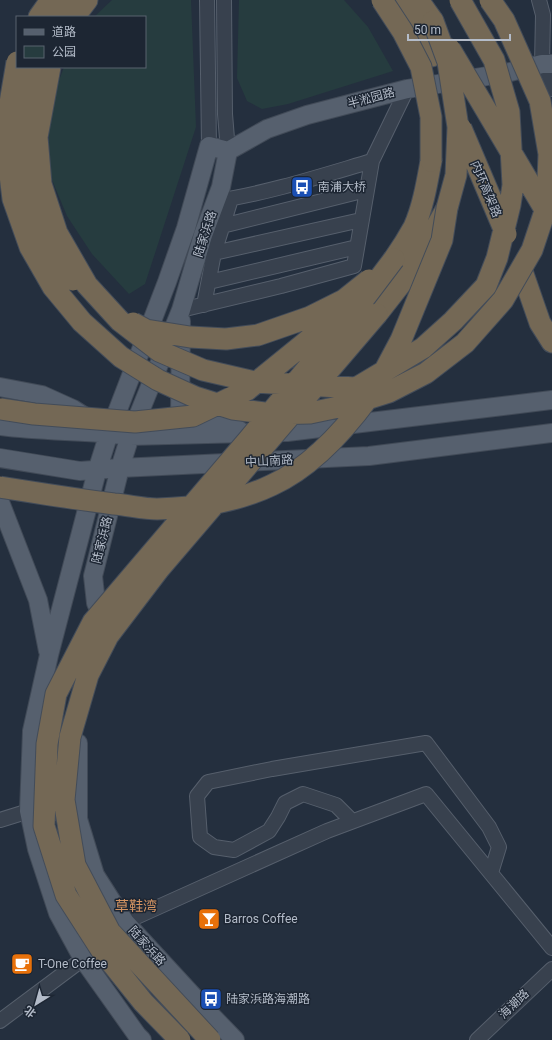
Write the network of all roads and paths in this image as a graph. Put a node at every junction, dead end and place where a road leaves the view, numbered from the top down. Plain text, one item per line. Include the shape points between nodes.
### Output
1 (51, 0) edge
2 (67, 0) edge
3 (87, 0) edge
4 (207, 0) edge
5 (224, 0) edge
6 (382, 0) edge
7 (396, 0) edge
8 (418, 0) edge
9 (460, 0) edge
10 (490, 0) edge
11 (539, 0) edge
12 (40, 16) edge
13 (57, 16) edge
14 (75, 16) edge
15 (433, 21) junction
16 (549, 61) edge
17 (16, 67) edge
18 (35, 68) edge
19 (50, 68) edge
20 (407, 89) junction
21 (552, 89) edge
22 (208, 146) junction
23 (228, 151) junction
24 (372, 161) junction
25 (366, 190) junction
26 (223, 200) junction
27 (447, 208) junction
28 (361, 220) junction
29 (552, 221) edge
30 (222, 226) junction
31 (357, 247) junction
32 (214, 253) junction
33 (394, 259) junction
34 (523, 274) junction
35 (209, 282) junction
36 (204, 305) junction
37 (182, 310) junction
38 (552, 316) edge
39 (552, 342) edge
40 (0, 388) edge
41 (552, 400) edge
42 (0, 409) edge
43 (180, 416) junction
44 (0, 426) edge
45 (244, 432) junction
46 (109, 433) junction
47 (547, 434) edge
48 (130, 436) junction
49 (0, 458) edge
50 (120, 468) junction
51 (96, 471) junction
52 (0, 499) edge
53 (49, 655) junction
54 (29, 811) junction
55 (0, 820) edge
56 (352, 821) junction
57 (491, 873) junction
58 (125, 922) junction
59 (552, 948) edge
60 (84, 959) junction
61 (552, 969) edge
62 (0, 1021) edge
63 (142, 1040) edge
64 (180, 1040) edge
65 (210, 1040) edge
66 (236, 1040) edge
67 (477, 1040) edge

1 - 12 highway
2 - 13 highway
3 - 14 highway
4 - 22 street, 陆家浜路
5 - 23 street, 陆家浜路
6 - 33 highway, bridge via 403,32 421,67 431,117 431,161 423,200 414,226
7 - 34 highway, 内环高架路, bridge via 432,56
8 - 15 highway
9 - 19 highway, bridge via 494,60 509,112 513,185 496,258 486,286 453,321 423,348 356,388 255,382 203,370 160,351 120,321 86,285 57,233 41,184 37,137
10 - 17 highway, bridge via 504,20 540,101 549,154 547,205 532,250 503,300 465,343 426,373 389,392 348,405 310,413 272,414 233,409 195,397 158,380 121,357 82,322 53,287 30,246 13,199 7,151 8,109
11 - 16 street
15 - 27 highway, bridge via 448,62 458,127 456,175
15 - 29 highway, bridge
16 - 20 main road, 半淞园路 via 506,73
16 - 21 street
18 - 33 highway, bridge via 29,86 22,139 32,206 50,252 90,299 146,330 190,337 226,339 258,335 310,316 344,300
20 - 23 main road, 半淞园路 via 307,115 267,129
20 - 24 street
22 - 23 main road
22 - 46 main road, 陆家浜路 via 186,228
23 - 26 main road, 陆家浜路 via 221,188
24 - 25 street
24 - 26 street
25 - 28 street
25 - 30 street
26 - 30 street
26 - 37 main road, 陆家浜路 via 203,235
27 - 52 highway, bridge via 442,240 401,340 378,384 331,442 301,468 272,485 233,500 200,506 156,509 96,502
27 - 65 highway, bridge via 410,271 386,302 159,569 108,636 88,675 70,737 64,800 75,865 110,932
28 - 31 street
28 - 32 street
30 - 32 street
31 - 35 street
31 - 36 street via 354,266
32 - 35 street
33 - 42 highway, bridge via 343,310 247,390 193,416 135,422
33 - 64 highway, bridge via 354,312 259,427 93,622 56,694 47,744 44,826 66,895 102,951 143,1002
34 - 38 highway, 内环高架路
34 - 39 highway via 540,323
35 - 36 street
36 - 37 street
37 - 43 main road
37 - 48 main road, 陆家浜路
40 - 46 main road via 42,395 73,409
41 - 45 main road via 286,432
43 - 45 main road via 208,417
43 - 48 main road
44 - 46 main road
45 - 48 main road
46 - 48 main road
46 - 51 main road, 陆家浜路
47 - 50 main road, 中山南路 via 369,456
48 - 50 main road, 陆家浜路
49 - 51 main road, 中山南路 via 80,471
50 - 51 main road, 中山南路
50 - 58 main road, 陆家浜路 via 93,576 96,603 104,620 104,646 88,696 78,746 78,819 95,875
51 - 53 main road, 陆家浜路
52 - 53 main road via 38,600
53 - 54 main road, 陆家浜路 via 32,731
54 - 55 street
54 - 60 main road, 陆家浜路 via 36,849 58,913
56 - 57 street via 426,794
56 - 57 street via 336,805 303,794 285,803 269,831 234,850 214,847 200,837 197,796 208,782 426,743 489,826 499,847
56 - 58 street
57 - 59 street
58 - 60 street
58 - 66 main road, 陆家浜路
60 - 62 street
60 - 63 main road, 陆家浜路
61 - 67 street, 海潮路

